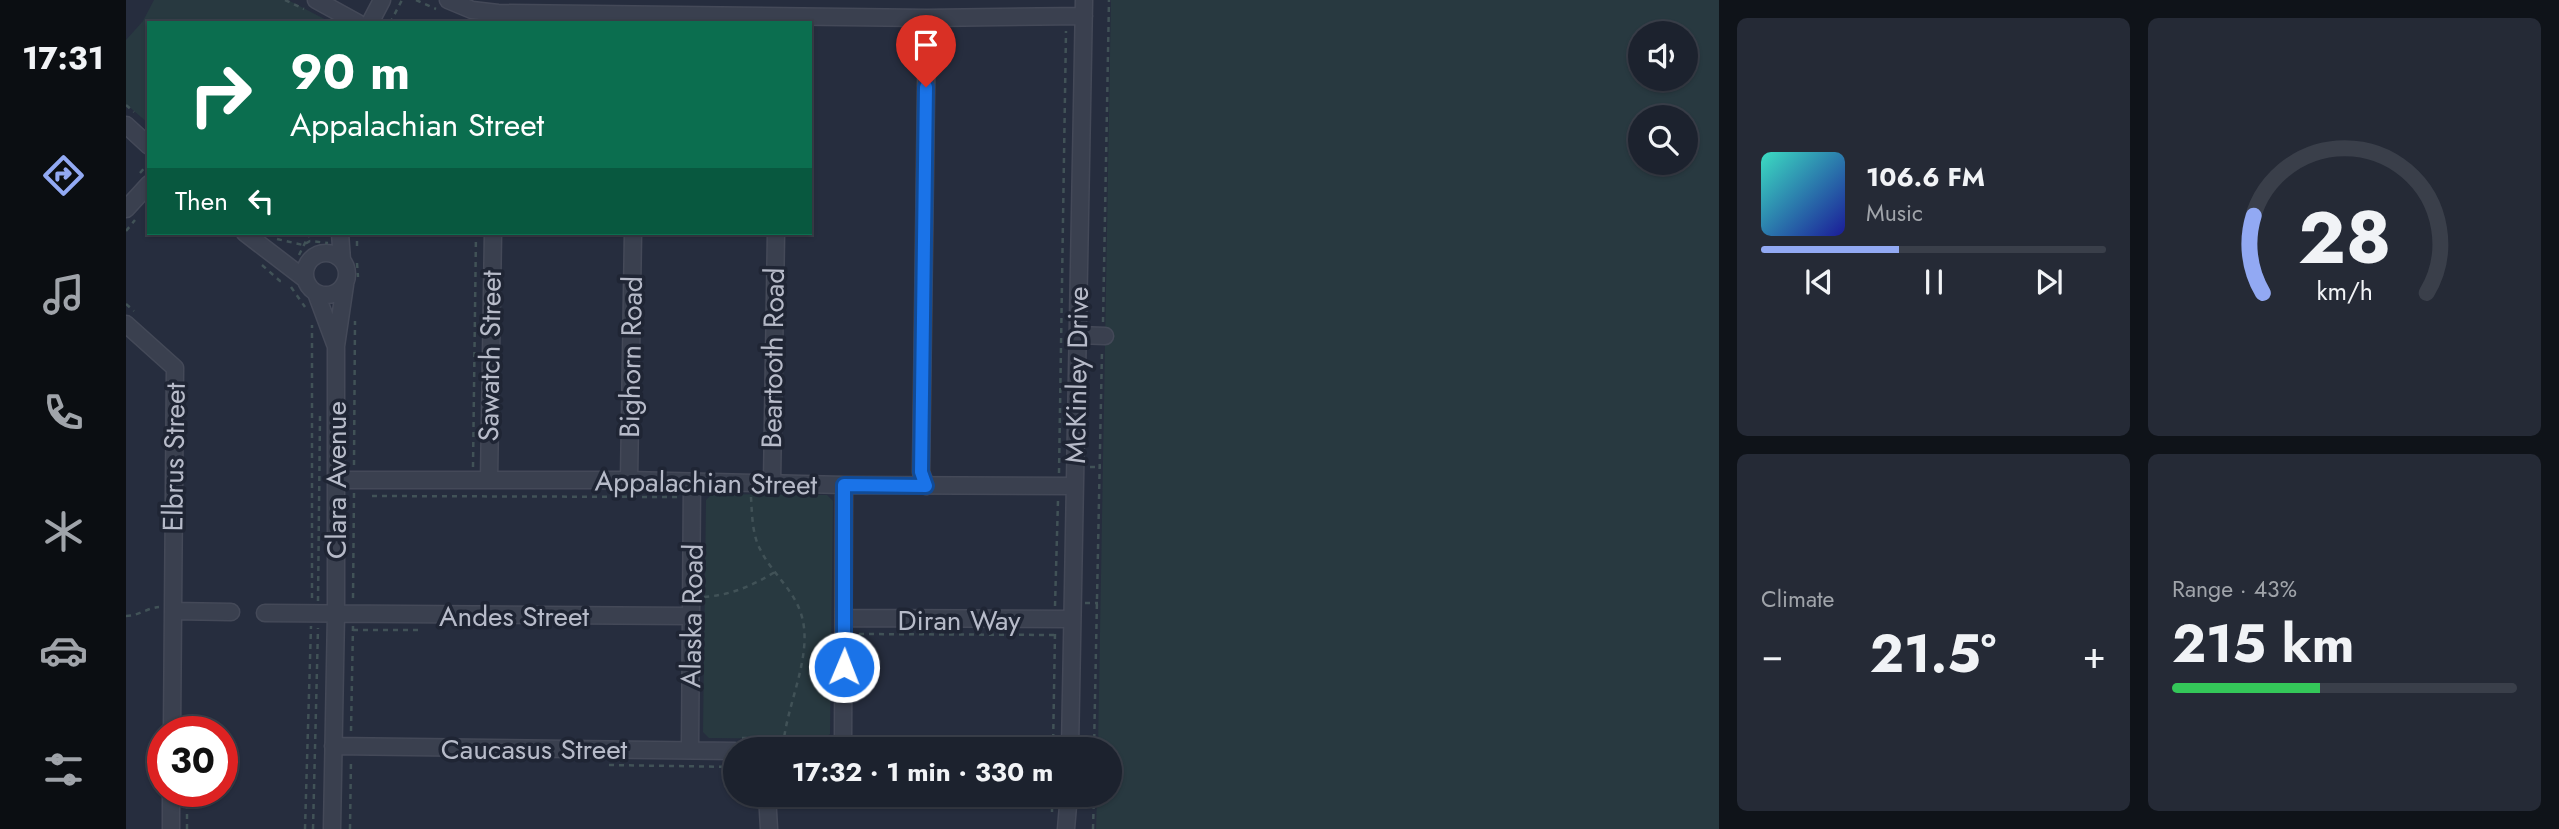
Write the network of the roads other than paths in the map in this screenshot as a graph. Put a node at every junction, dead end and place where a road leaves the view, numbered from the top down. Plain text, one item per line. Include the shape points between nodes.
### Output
1 (316, 0) edge
2 (382, 0) edge
3 (448, 0) edge
4 (1084, 8) edge
5 (498, 18) edge
6 (927, 18) junction
7 (638, 19) edge
8 (779, 20) edge
9 (354, 21) edge
10 (371, 21) edge
11 (126, 125) edge
12 (147, 144) edge
13 (147, 186) edge
14 (126, 209) edge
15 (248, 235) edge
16 (493, 235) edge
17 (633, 235) edge
18 (776, 235) edge
19 (334, 248) edge
20 (279, 257) junction
21 (305, 279) junction
22 (352, 286) junction
23 (316, 293) junction
24 (126, 324) edge
25 (1078, 335) junction
26 (1104, 336) road end
27 (336, 346) junction
28 (488, 474) junction
29 (336, 480) junction
30 (629, 480) junction
31 (692, 482) junction
32 (1064, 482) junction
33 (772, 483) junction
34 (844, 485) junction
35 (926, 486) junction
36 (166, 609) junction
37 (231, 612) dead end
38 (265, 613) dead end
39 (336, 613) junction
40 (691, 616) junction
41 (852, 619) junction
42 (1072, 619) junction
43 (171, 716) edge
44 (843, 737) edge
45 (1070, 737) edge
46 (333, 746) junction
47 (690, 750) junction
48 (723, 751) edge
49 (171, 807) edge
50 (768, 807) edge
51 (1069, 807) edge
52 (171, 829) edge
53 (332, 829) edge
54 (769, 829) edge
55 (1069, 829) edge

1 - 9 street
2 - 10 street
3 - 5 street
4 - 6 street via 1066,16
4 - 25 street, McKinley Drive
5 - 7 street
6 - 8 street
6 - 35 street via 921,472
7 - 8 street
11 - 12 street
13 - 14 street
15 - 20 street, Clara Avenue
16 - 28 street, Sawatch Street
17 - 30 street, Bighorn Road
18 - 33 street, Beartooth Road
19 - 20 street
19 - 21 street via 304,272
19 - 22 street, Clara Avenue
20 - 21 street, Clara Avenue
21 - 23 street, Clara Avenue
22 - 23 street via 329,295
22 - 27 street, Clara Avenue
23 - 27 street, Clara Avenue
24 - 36 street, Elbrus Street via 175,368
25 - 26 street
25 - 32 street, McKinley Drive via 1076,466
27 - 29 street, Clara Avenue
28 - 29 street, Appalachian Street
28 - 30 street, Appalachian Street
29 - 39 street, Clara Avenue
30 - 31 street, Appalachian Street
31 - 33 street, Appalachian Street
31 - 40 street, Alaska Road
32 - 35 street, Appalachian Street
32 - 42 street, McKinley Drive
33 - 34 street, Appalachian Street
34 - 35 street, Appalachian Street
34 - 41 street
36 - 37 street
36 - 43 street, Elbrus Street
38 - 39 street
39 - 40 street, Andes Street
39 - 46 street, Clara Avenue
40 - 47 street, Alaska Road
41 - 42 street, Diran Way via 1055,627
41 - 44 street
42 - 45 street, McKinley Drive
46 - 47 street, Caucasus Street
46 - 53 street, Clara Avenue
47 - 48 street, Caucasus Street
49 - 52 street
50 - 54 street
51 - 55 street

